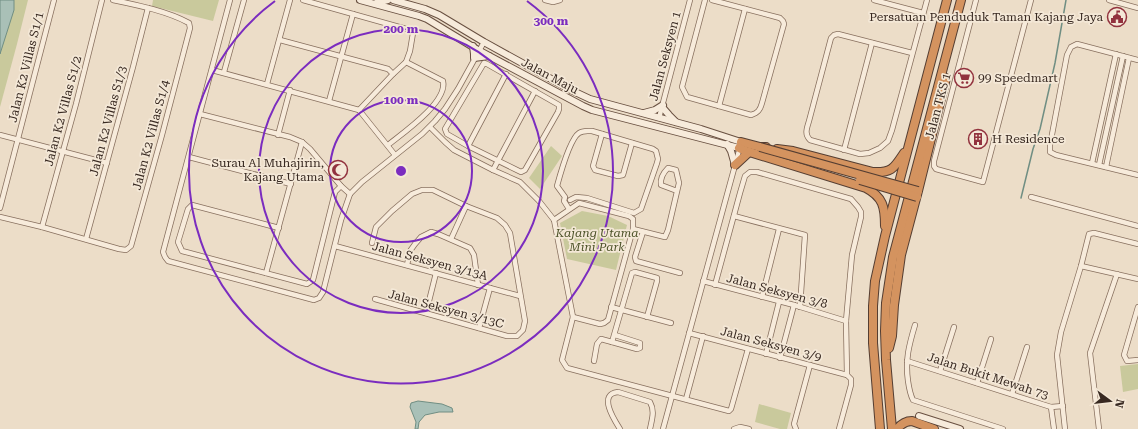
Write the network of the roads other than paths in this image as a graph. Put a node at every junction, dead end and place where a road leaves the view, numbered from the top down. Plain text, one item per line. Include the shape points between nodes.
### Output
1 (54, 0) edge
2 (102, 0) edge
3 (113, 0) edge
4 (230, 0) edge
5 (244, 0) edge
6 (290, 0) edge
7 (303, 0) edge
8 (360, 0) edge
9 (390, 0) edge
10 (545, 0) edge
11 (560, 0) edge
12 (690, 0) edge
13 (705, 0) edge
14 (712, 0) edge
15 (874, 0) edge
16 (927, 0) edge
17 (947, 0) edge
18 (961, 0) edge
19 (976, 0) edge
20 (1031, 0) edge
21 (1109, 0) edge
22 (883, 1) edge
23 (406, 2) edge
24 (372, 3) junction
25 (148, 8) junction
26 (1138, 8) edge
27 (746, 9) junction
28 (405, 12) junction
29 (923, 13) junction
30 (353, 14) junction
31 (956, 18) junction
32 (280, 40) junction
33 (484, 42) junction
34 (872, 43) junction
35 (472, 46) junction
36 (478, 50) junction
37 (912, 53) junction
38 (1116, 54) junction
39 (489, 56) junction
40 (1123, 56) junction
41 (342, 57) junction
42 (474, 58) junction
43 (1129, 58) junction
44 (1138, 60) edge
45 (406, 62) junction
46 (212, 70) junction
47 (224, 72) junction
48 (393, 74) junction
49 (506, 74) junction
50 (267, 84) junction
51 (290, 90) junction
52 (536, 91) junction
53 (329, 102) junction
54 (662, 106) junction
55 (719, 106) junction
56 (359, 110) junction
57 (642, 113) junction
58 (200, 114) junction
59 (659, 118) junction
60 (640, 122) junction
61 (677, 123) junction
62 (430, 127) junction
63 (668, 129) junction
64 (602, 134) junction
65 (0, 135) edge
66 (278, 135) junction
67 (18, 140) junction
68 (910, 140) junction
69 (302, 142) junction
70 (632, 143) junction
71 (727, 144) junction
72 (740, 144) junction
73 (388, 145) junction
74 (468, 146) junction
75 (760, 147) junction
76 (844, 150) junction
77 (63, 152) junction
78 (749, 152) junction
79 (395, 155) junction
80 (189, 157) junction
81 (498, 160) junction
82 (107, 163) junction
83 (1092, 163) junction
84 (735, 165) junction
85 (1099, 165) junction
86 (1106, 167) junction
87 (493, 170) junction
88 (1138, 175) edge
89 (291, 184) junction
90 (341, 186) junction
91 (677, 191) junction
92 (350, 194) junction
93 (917, 194) junction
94 (565, 197) junction
95 (1031, 197) dead end
96 (570, 200) junction
97 (466, 206) junction
98 (574, 206) junction
99 (0, 208) edge
100 (569, 209) junction
101 (734, 216) junction
102 (0, 217) edge
103 (554, 220) junction
104 (1138, 226) edge
105 (42, 227) junction
106 (279, 228) junction
107 (633, 229) junction
108 (780, 229) junction
109 (643, 232) junction
110 (885, 236) junction
111 (86, 239) junction
112 (451, 239) junction
113 (372, 244) dead end
114 (1138, 244) edge
115 (334, 246) junction
116 (407, 265) junction
117 (1081, 266) junction
118 (266, 273) junction
119 (436, 273) junction
120 (680, 273) dead end
121 (1117, 274) junction
122 (1138, 279) edge
123 (703, 281) junction
124 (478, 284) junction
125 (715, 285) junction
126 (490, 288) junction
127 (520, 296) junction
128 (762, 297) junction
129 (374, 299) dead end
130 (779, 302) junction
131 (794, 306) junction
132 (611, 307) junction
133 (800, 307) junction
134 (1138, 307) edge
135 (621, 310) junction
136 (426, 313) junction
137 (573, 317) junction
138 (647, 317) junction
139 (846, 321) junction
140 (671, 323) dead end
141 (915, 325) dead end
142 (954, 326) dead end
143 (479, 328) junction
144 (689, 332) junction
145 (615, 335) junction
146 (703, 336) junction
147 (991, 339) dead end
148 (612, 342) junction
149 (1027, 347) dead end
150 (748, 349) junction
151 (766, 354) junction
152 (780, 358) junction
153 (886, 360) junction
154 (1138, 360) edge
155 (594, 361) dead end
156 (907, 361) junction
157 (810, 365) junction
158 (940, 371) junction
159 (847, 375) junction
160 (977, 383) junction
161 (1012, 394) junction
162 (672, 395) junction
163 (686, 399) junction
164 (1063, 406) junction
165 (1051, 407) junction
166 (919, 416) dead end
167 (620, 429) edge
168 (650, 429) edge
169 (663, 429) edge
170 (734, 429) edge
171 (749, 429) edge
172 (796, 429) edge
173 (839, 429) edge
174 (880, 429) edge
175 (892, 429) edge
176 (897, 429) edge
177 (934, 429) edge
178 (960, 429) edge
179 (1003, 429) edge
180 (1054, 429) edge
181 (1065, 429) edge
182 (1099, 429) edge

1 - 67 street, Jalan K2 Villas S1/1
2 - 77 street, Jalan K2 Villas S1/2
3 - 25 street
4 - 46 street
5 - 47 street
6 - 32 street
7 - 30 street
8 - 24 street, Jalan Maju
9 - 23 street, Jalan Maju
9 - 24 street
9 - 28 street
10 - 11 street
12 - 54 street, Jalan Seksyen 1
13 - 55 street via 682,87 687,98
14 - 27 street
15 - 22 street
16 - 29 street
17 - 68 highway
18 - 31 highway
19 - 20 street, Jalan TKS 1 via 934,166 936,169 983,182
21 - 26 street
22 - 29 street
23 - 33 street, Jalan Maju via 439,15
24 - 28 street, Jalan Maju
25 - 82 street, Jalan K2 Villas S1/3
25 - 111 street, Jalan K2 Villas S1/4 via 183,20 189,23 190,28 162,135 131,246 126,250 119,249
27 - 55 street
27 - 55 street via 780,18 784,24 781,35 759,111 751,115
28 - 35 street, Jalan Maju via 434,23
29 - 37 street
30 - 41 street
30 - 45 street via 410,30 413,37
31 - 93 highway via 957,30
31 - 153 highway via 893,257 886,303
32 - 41 street
32 - 50 street
33 - 36 street
33 - 57 street, Jalan Maju via 590,99
34 - 37 street
34 - 76 street
34 - 76 street via 838,34 831,38 806,133 810,140
35 - 36 street, Jalan Maju
35 - 42 street
36 - 39 street, Jalan Maju
36 - 42 street
37 - 76 street via 888,141 869,153 860,154
38 - 40 street
38 - 83 street
38 - 83 street via 1077,44 1071,47 1067,55 1050,152
39 - 42 street
39 - 60 street, Jalan Maju via 592,110
40 - 43 street
40 - 85 street
41 - 48 street via 388,69
41 - 53 street
42 - 62 street via 458,89
43 - 44 street
43 - 86 street
45 - 48 street
45 - 73 street via 443,81 444,86 437,101 420,119
46 - 47 street
46 - 58 street
47 - 50 street
48 - 56 street
49 - 52 street
49 - 74 street
49 - 74 street via 484,63 445,129 447,134
50 - 51 street
51 - 53 street
51 - 66 street
52 - 81 street
52 - 81 street via 559,105 558,112 525,170 521,172
53 - 56 street
54 - 57 street
54 - 59 street, Jalan Seksyen 1
54 - 61 street
56 - 73 street
57 - 59 street, Jalan Maju
58 - 66 street
58 - 80 street
59 - 60 street
59 - 61 street, Jalan Maju
59 - 63 street
60 - 63 street, Jalan Maju
61 - 72 street, Jalan Maju
62 - 79 street
62 - 87 street via 454,150
63 - 71 street, Jalan Maju
64 - 70 street
64 - 70 street via 592,166 595,170 623,175
64 - 94 street via 585,130 575,137 562,167 558,186
65 - 67 street
66 - 69 street
67 - 77 street
67 - 99 street, Jalan K2 Villas S1/1
68 - 75 highway via 898,162 884,173 794,152
68 - 110 highway
69 - 89 street
69 - 90 street
70 - 96 street via 653,149 658,155 640,209 634,213 587,198 576,197
71 - 72 street, Jalan Maju
71 - 84 street
72 - 75 highway
72 - 78 highway via 743,150
72 - 84 street
72 - 93 highway, bridge
73 - 79 street
74 - 81 street
75 - 93 highway, bridge
77 - 82 street
77 - 105 street, Jalan K2 Villas S1/2
78 - 84 highway
78 - 110 highway via 874,192 885,210
79 - 92 street
80 - 89 street
80 - 115 street via 163,252 168,261 314,300 323,292
81 - 87 street
82 - 111 street, Jalan K2 Villas S1/3
83 - 85 street
84 - 123 street
85 - 86 street
86 - 88 street
87 - 103 street via 520,182
89 - 106 street
90 - 92 street
90 - 118 street via 336,192 313,280 307,284
91 - 91 street via 660,185 668,168 676,170 679,183
91 - 109 street via 665,237
92 - 115 street
93 - 153 highway via 901,255 892,336
94 - 96 street
94 - 100 street via 564,201
95 - 104 street
96 - 98 street
97 - 112 street
97 - 113 street, Jalan Seksyen 3/13C via 433,190 422,190 412,194 376,227
97 - 127 street, Jalan Seksyen 3/13C via 497,218 510,233
98 - 100 street
98 - 107 street via 579,203 629,216 633,219
100 - 103 street
101 - 108 street
101 - 125 street
101 - 139 street via 745,176 750,172 851,199 861,212 861,217 852,255
102 - 105 street
103 - 137 street
105 - 111 street
106 - 118 street
106 - 118 street via 192,205 188,209 178,242 182,251
107 - 109 street
107 - 132 street
108 - 128 street
108 - 133 street via 805,235
109 - 120 street via 636,261
110 - 174 highway via 875,281 873,306 873,343
112 - 116 street via 431,232 421,237 410,251
112 - 124 street via 472,250
114 - 117 street via 1091,233
115 - 116 street, Jalan Seksyen 3/13A
116 - 119 street, Jalan Seksyen 3/13A
117 - 121 street
117 - 164 street via 1057,355
119 - 124 street, Jalan Seksyen 3/13A
119 - 136 street
121 - 122 street
121 - 182 street via 1090,353
123 - 125 street, Jalan Seksyen 3/8
123 - 144 street
124 - 126 street, Jalan Seksyen 3/13A
125 - 128 street, Jalan Seksyen 3/8
126 - 127 street, Jalan Seksyen 3/13A
126 - 143 street
127 - 143 street, Jalan Seksyen 3/13C via 525,320 523,330 517,336
128 - 130 street, Jalan Seksyen 3/8
129 - 136 street, Jalan Seksyen 3/13C
130 - 131 street, Jalan Seksyen 3/8
130 - 151 street
131 - 133 street, Jalan Seksyen 3/8
131 - 152 street
132 - 135 street
132 - 137 street via 608,320 604,323
133 - 139 street, Jalan Seksyen 3/8
134 - 154 street via 1124,355 1127,361
135 - 138 street
135 - 138 street via 630,276 635,272 657,278
135 - 145 street
136 - 143 street, Jalan Seksyen 3/13C
137 - 162 street via 562,360 567,368
138 - 140 street
139 - 159 street
141 - 156 street
142 - 158 street
144 - 146 street, Jalan Seksyen 3/9
144 - 162 street
145 - 148 street
145 - 148 street via 640,342 640,346 637,349
146 - 150 street, Jalan Seksyen 3/9
146 - 163 street
147 - 160 street
148 - 155 street via 601,339 597,344
149 - 161 street
150 - 151 street, Jalan Seksyen 3/9
150 - 163 street via 729,411
151 - 152 street, Jalan Seksyen 3/9
152 - 157 street, Jalan Seksyen 3/9
153 - 175 highway
156 - 158 street, Jalan Bukit Mewah 73
156 - 179 street via 909,389 913,400
157 - 159 street, Jalan Seksyen 3/9
157 - 172 street via 794,424
158 - 160 street, Jalan Bukit Mewah 73
159 - 173 street via 851,379 851,385
160 - 161 street, Jalan Bukit Mewah 73
161 - 165 street, Jalan Bukit Mewah 73
162 - 163 street
162 - 169 street
164 - 165 street, Jalan Bukit Mewah 73
164 - 181 street
165 - 180 street
166 - 178 street
167 - 168 street via 608,404 614,392 650,402 653,415
170 - 171 street
176 - 177 highway via 908,421

